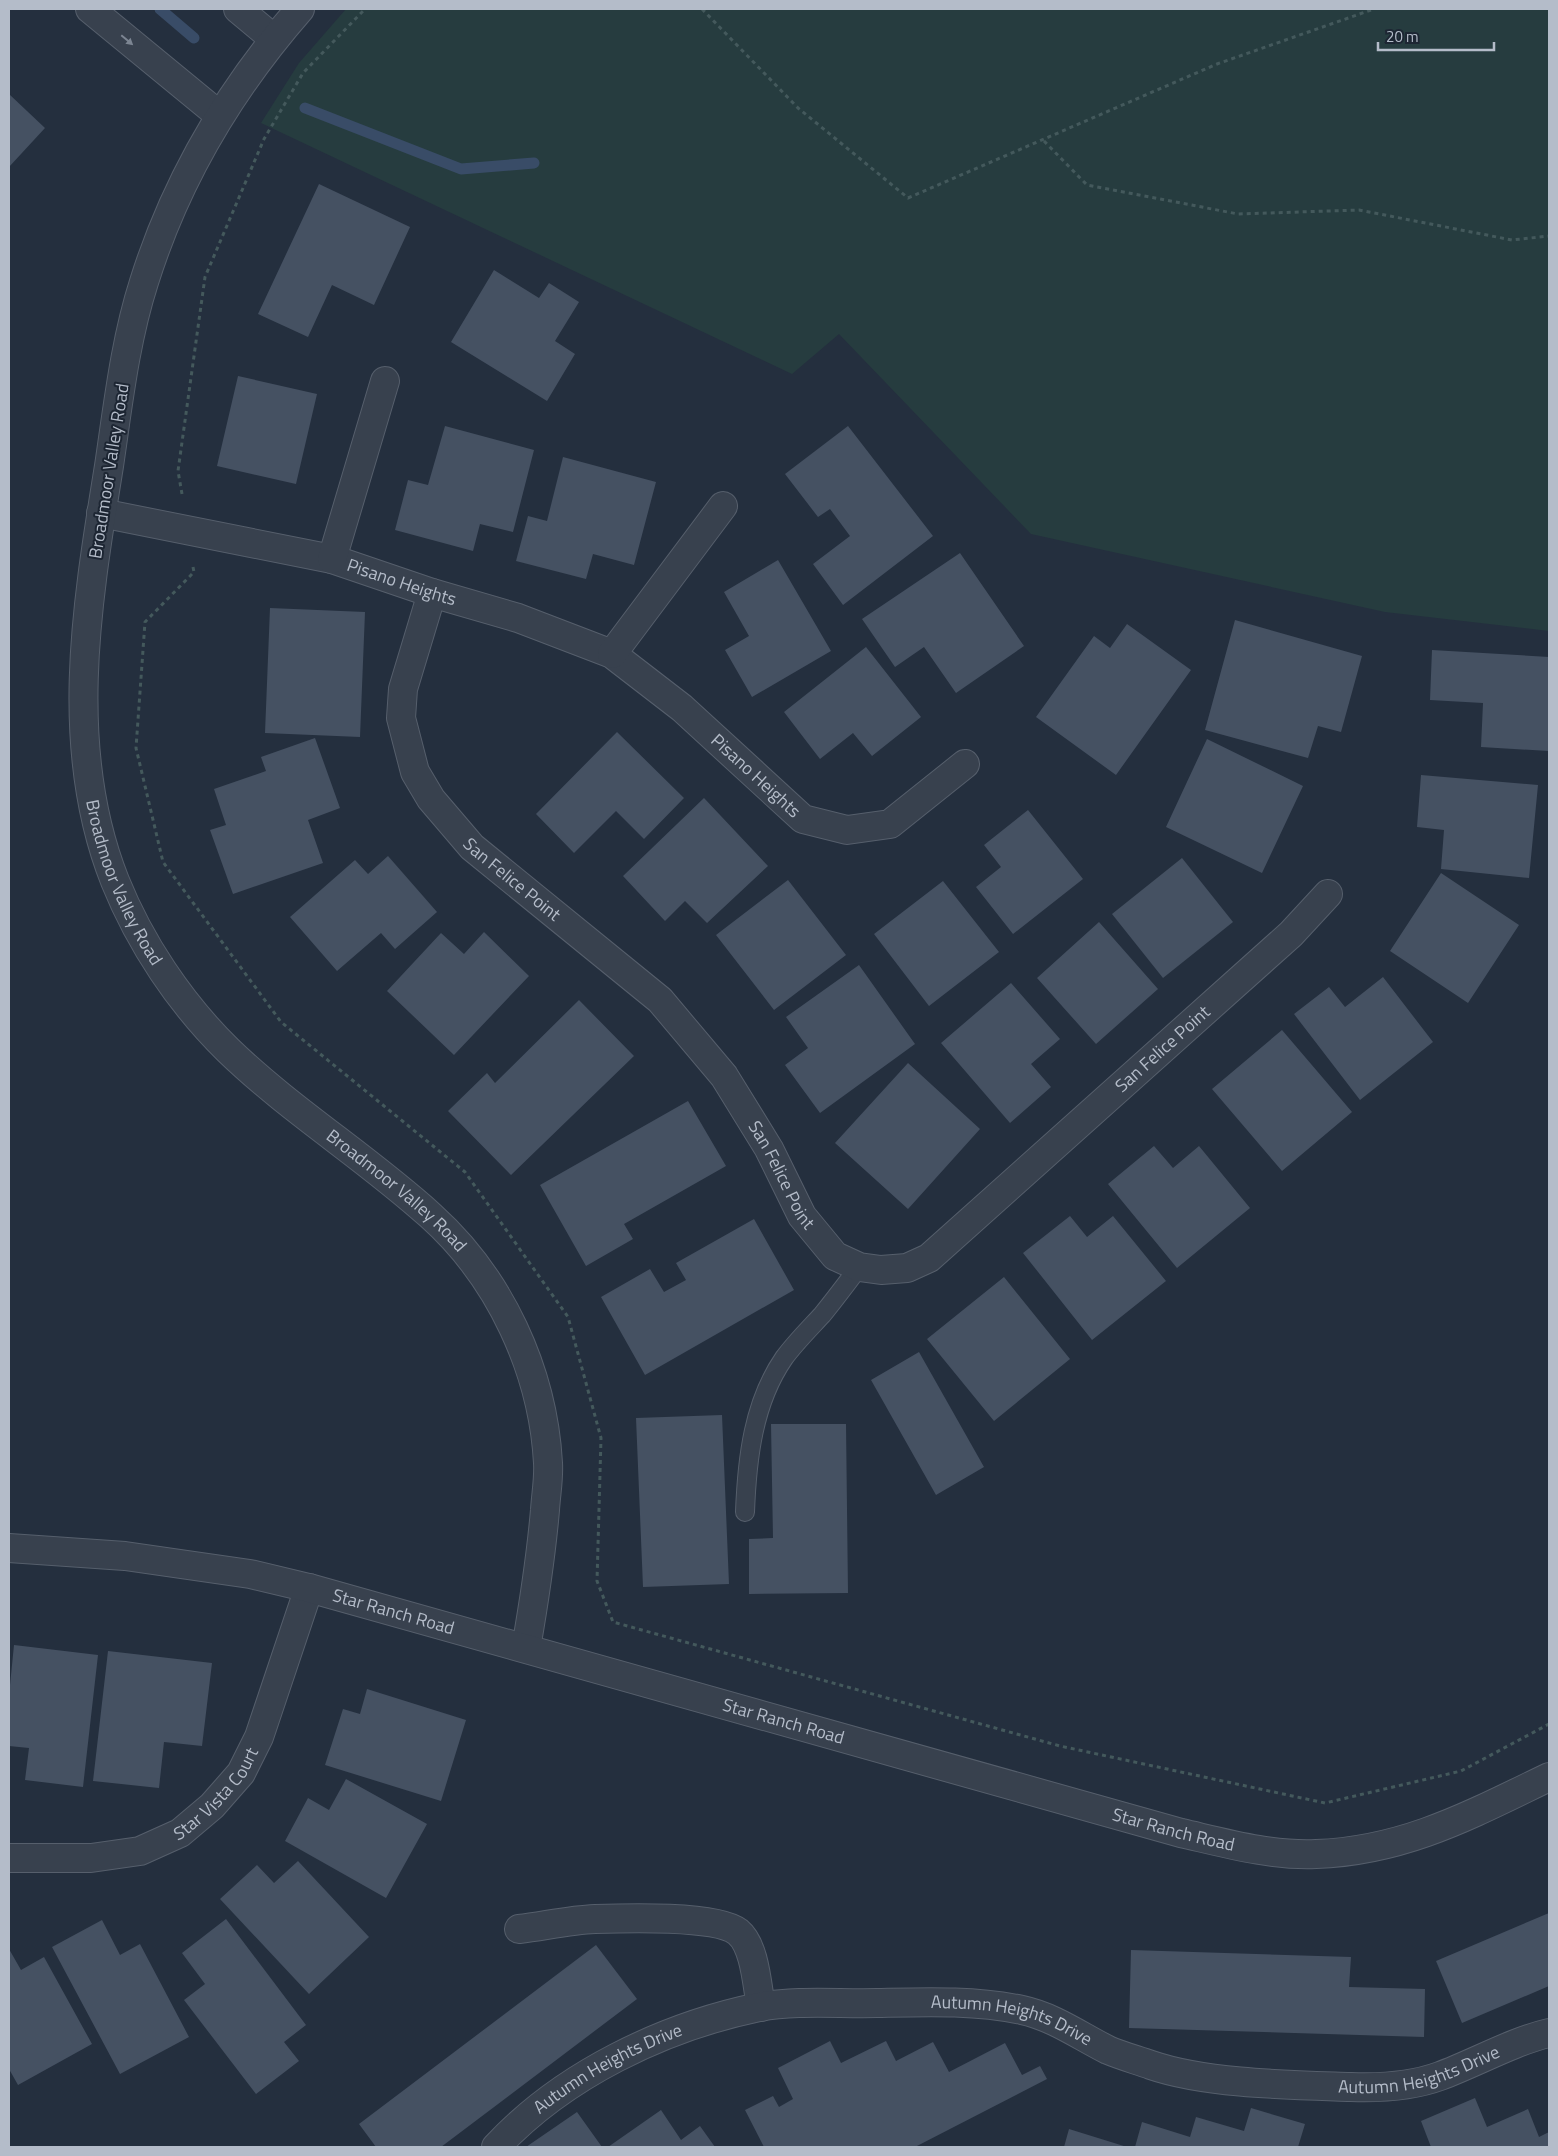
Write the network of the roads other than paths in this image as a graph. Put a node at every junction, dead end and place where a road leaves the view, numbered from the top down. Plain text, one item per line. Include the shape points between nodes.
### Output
1 (90, 9) edge
2 (238, 9) edge
3 (300, 9) edge
4 (274, 39) junction
5 (219, 115) junction
6 (384, 381) dead end
7 (723, 506) dead end
8 (101, 513) junction
9 (332, 559) junction
10 (432, 593) junction
11 (612, 654) junction
12 (965, 764) dead end
13 (1328, 894) dead end
14 (859, 1267) junction
15 (746, 1512) dead end
16 (9, 1548) edge
17 (309, 1588) junction
18 (526, 1648) junction
19 (1549, 1777) edge
20 (9, 1858) edge
21 (519, 1929) dead end
22 (761, 2006) junction
23 (1549, 2033) edge
24 (496, 2147) edge

1 -> 5 street
2 - 4 street
3 - 4 street, Broadmoor Valley Road
4 - 5 street, Broadmoor Valley Road
5 - 8 street, Broadmoor Valley Road via 181,184 143,284 126,361
6 - 9 street, Pisano Heights
7 - 11 street
8 - 9 street, Pisano Heights
8 - 18 street, Broadmoor Valley Road via 88,611 84,726 88,778 100,835 115,880 139,933 194,1014 266,1084 432,1217 483,1274 506,1313 525,1356 536,1393 549,1466 540,1568
9 - 10 street, Pisano Heights
10 - 11 street, Pisano Heights via 518,618
10 - 14 street, San Felice Point via 403,689 401,718 415,772 431,799 472,846 660,1000 724,1076 769,1149 802,1216 818,1238 835,1256
11 - 12 street, Pisano Heights via 682,708 804,818 847,830 890,824
13 - 14 street, San Felice Point via 1291,934 930,1258 907,1268 881,1270
14 - 15 lane via 784,1358 770,1382 756,1418 746,1478
16 - 17 street, Star Ranch Road via 125,1556 250,1574
17 - 18 street, Star Ranch Road
17 - 20 street, Star Vista Court via 259,1737 241,1773 212,1806 180,1833 140,1851 91,1858
18 - 19 street, Star Ranch Road via 1181,1833 1250,1848 1315,1854 1379,1847 1444,1827
21 - 22 street via 594,1919 668,1919 721,1924 737,1932 749,1945
22 - 23 street, Autumn Heights Drive via 981,2004 1025,2011 1068,2027 1110,2050 1155,2066 1214,2078 1354,2087 1437,2077
22 - 24 street, Autumn Heights Drive via 694,2025 600,2067 517,2124

